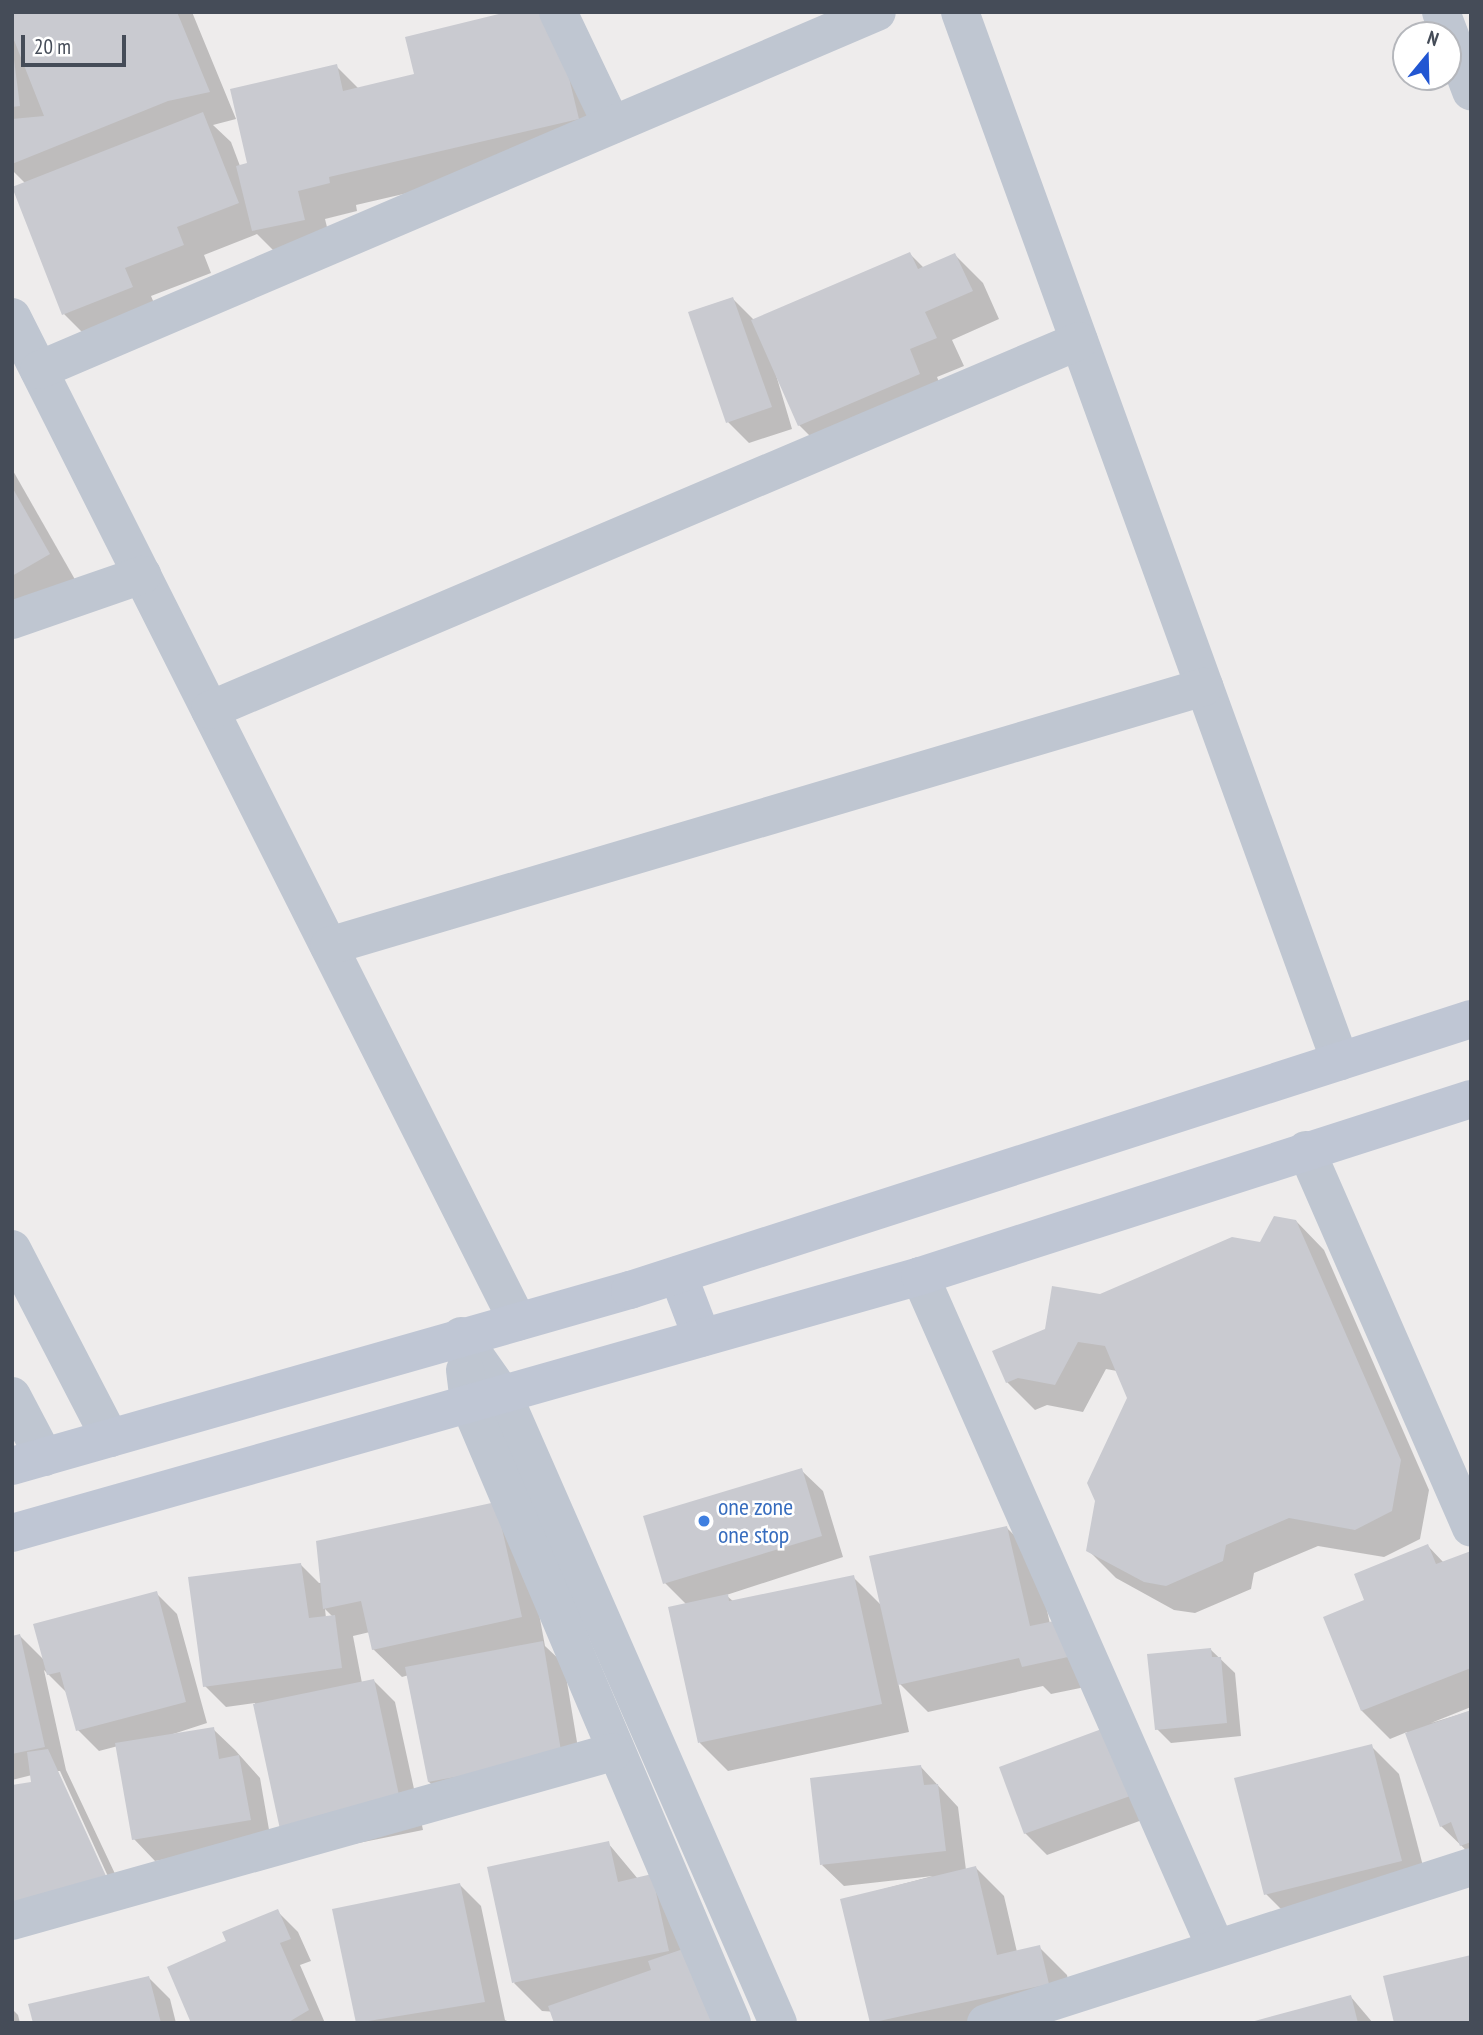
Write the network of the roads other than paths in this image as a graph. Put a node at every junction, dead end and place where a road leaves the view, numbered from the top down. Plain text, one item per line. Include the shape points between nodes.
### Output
1 (558, 12) edge
2 (877, 12) edge
3 (960, 12) edge
4 (1441, 12) edge
5 (1471, 91) edge
6 (612, 125) junction
7 (12, 317) edge
8 (1079, 341) junction
9 (39, 370) junction
10 (142, 575) junction
11 (12, 621) edge
12 (1204, 687) junction
13 (210, 710) junction
14 (329, 946) junction
15 (1471, 1018) edge
16 (1340, 1061) junction
17 (1471, 1099) edge
18 (1306, 1150) junction
19 (12, 1249) edge
20 (678, 1275) junction
21 (920, 1276) junction
22 (519, 1322) junction
23 (460, 1336) junction
24 (702, 1338) junction
25 (12, 1396) edge
26 (487, 1400) junction
27 (110, 1438) junction
28 (28, 1461) edge
29 (1471, 1528) edge
30 (12, 1533) edge
31 (613, 1752) junction
32 (1471, 1867) edge
33 (12, 1921) edge
34 (1216, 1948) junction
35 (732, 2023) edge
36 (778, 2023) edge
37 (986, 2023) edge

1 - 6 street
2 - 6 street
3 - 8 street
4 - 5 street
6 - 9 street
7 - 9 street
8 - 12 street
8 - 13 street
9 - 10 street
10 - 11 street
10 - 13 street
12 - 14 street
12 - 16 street
13 - 14 street
14 - 22 street
15 - 16 main road
16 - 20 main road
17 - 18 main road
18 - 21 main road
18 - 29 street
19 - 27 street
20 - 22 main road
20 - 24 main road
21 - 24 main road
21 - 34 street
22 - 23 main road
23 - 26 street
23 - 27 main road
24 - 26 main road
25 - 28 street
26 - 30 main road
26 - 31 street
26 - 36 street
27 - 28 main road
31 - 33 street
31 - 35 street
32 - 34 street
34 - 37 street

